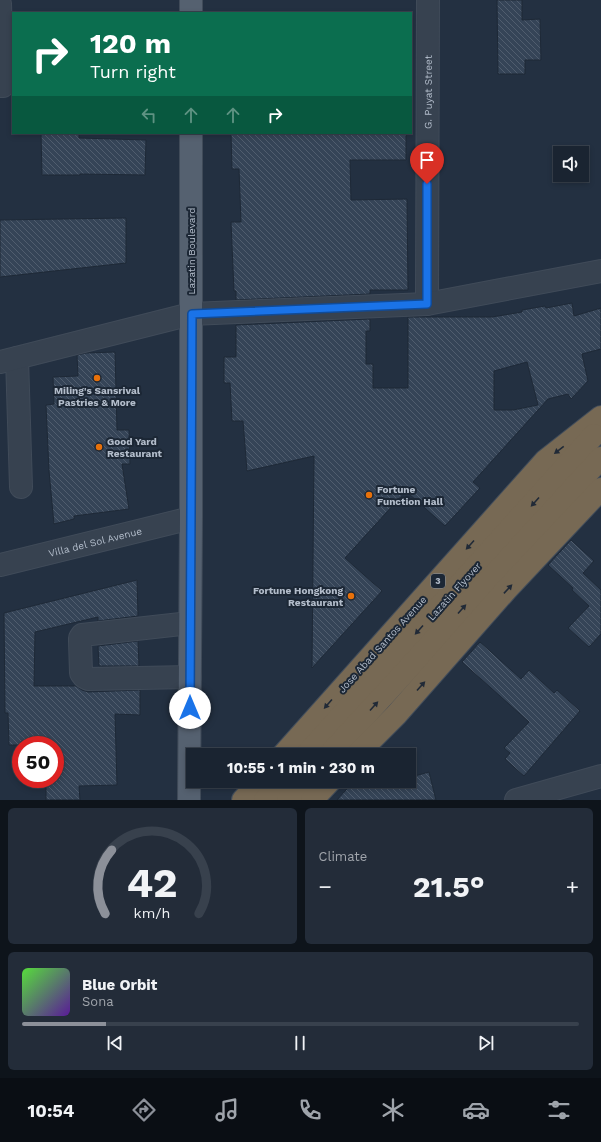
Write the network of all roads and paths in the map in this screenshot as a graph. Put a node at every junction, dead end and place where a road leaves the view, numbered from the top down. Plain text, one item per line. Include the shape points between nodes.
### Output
1 (191, 0) edge
2 (428, 0) edge
3 (0, 4) edge
4 (191, 12) edge
5 (0, 86) edge
6 (191, 134) edge
7 (601, 271) edge
8 (427, 304) junction
9 (192, 314) junction
10 (9, 360) edge
11 (601, 417) edge
12 (601, 427) edge
13 (601, 458) edge
14 (568, 479) junction
15 (21, 487) dead end
16 (601, 489) edge
17 (191, 518) junction
18 (0, 565) edge
19 (190, 623) junction
20 (190, 677) junction
21 (289, 748) edge
22 (313, 748) edge
23 (335, 748) edge
24 (363, 748) edge
25 (601, 776) edge
26 (255, 788) edge
27 (276, 788) edge
28 (299, 788) edge
29 (323, 788) edge
30 (189, 800) edge
31 (244, 800) edge
32 (265, 800) edge
33 (288, 800) edge
34 (312, 800) edge
35 (516, 800) edge

1 - 4 main road
2 - 8 street, G. Puyat Street
3 - 5 street via 3,86
6 - 9 main road, Lazatin Boulevard
7 - 8 street
8 - 9 street
9 - 10 street
9 - 17 main road, Lazatin Boulevard
10 - 15 street
11 -> 21 highway, Jose Abad Santos Avenue / 3 via 545,461
12 - 14 highway, Lazatin Flyover / 3
13 - 14 highway, Lazatin Flyover / 3
14 -> 22 highway, Lazatin Flyover / 3
23 -> 14 highway, Lazatin Flyover / 3
24 -> 16 highway
17 - 18 street, Villa del Sol Avenue
17 - 19 main road, Lazatin Boulevard
19 - 20 main road, Lazatin Boulevard
19 - 20 street via 82,635 80,638 81,673 88,679
20 - 30 main road, Lazatin Boulevard
25 - 35 street
26 - 31 highway
27 - 32 highway
28 - 33 highway
29 - 34 highway

